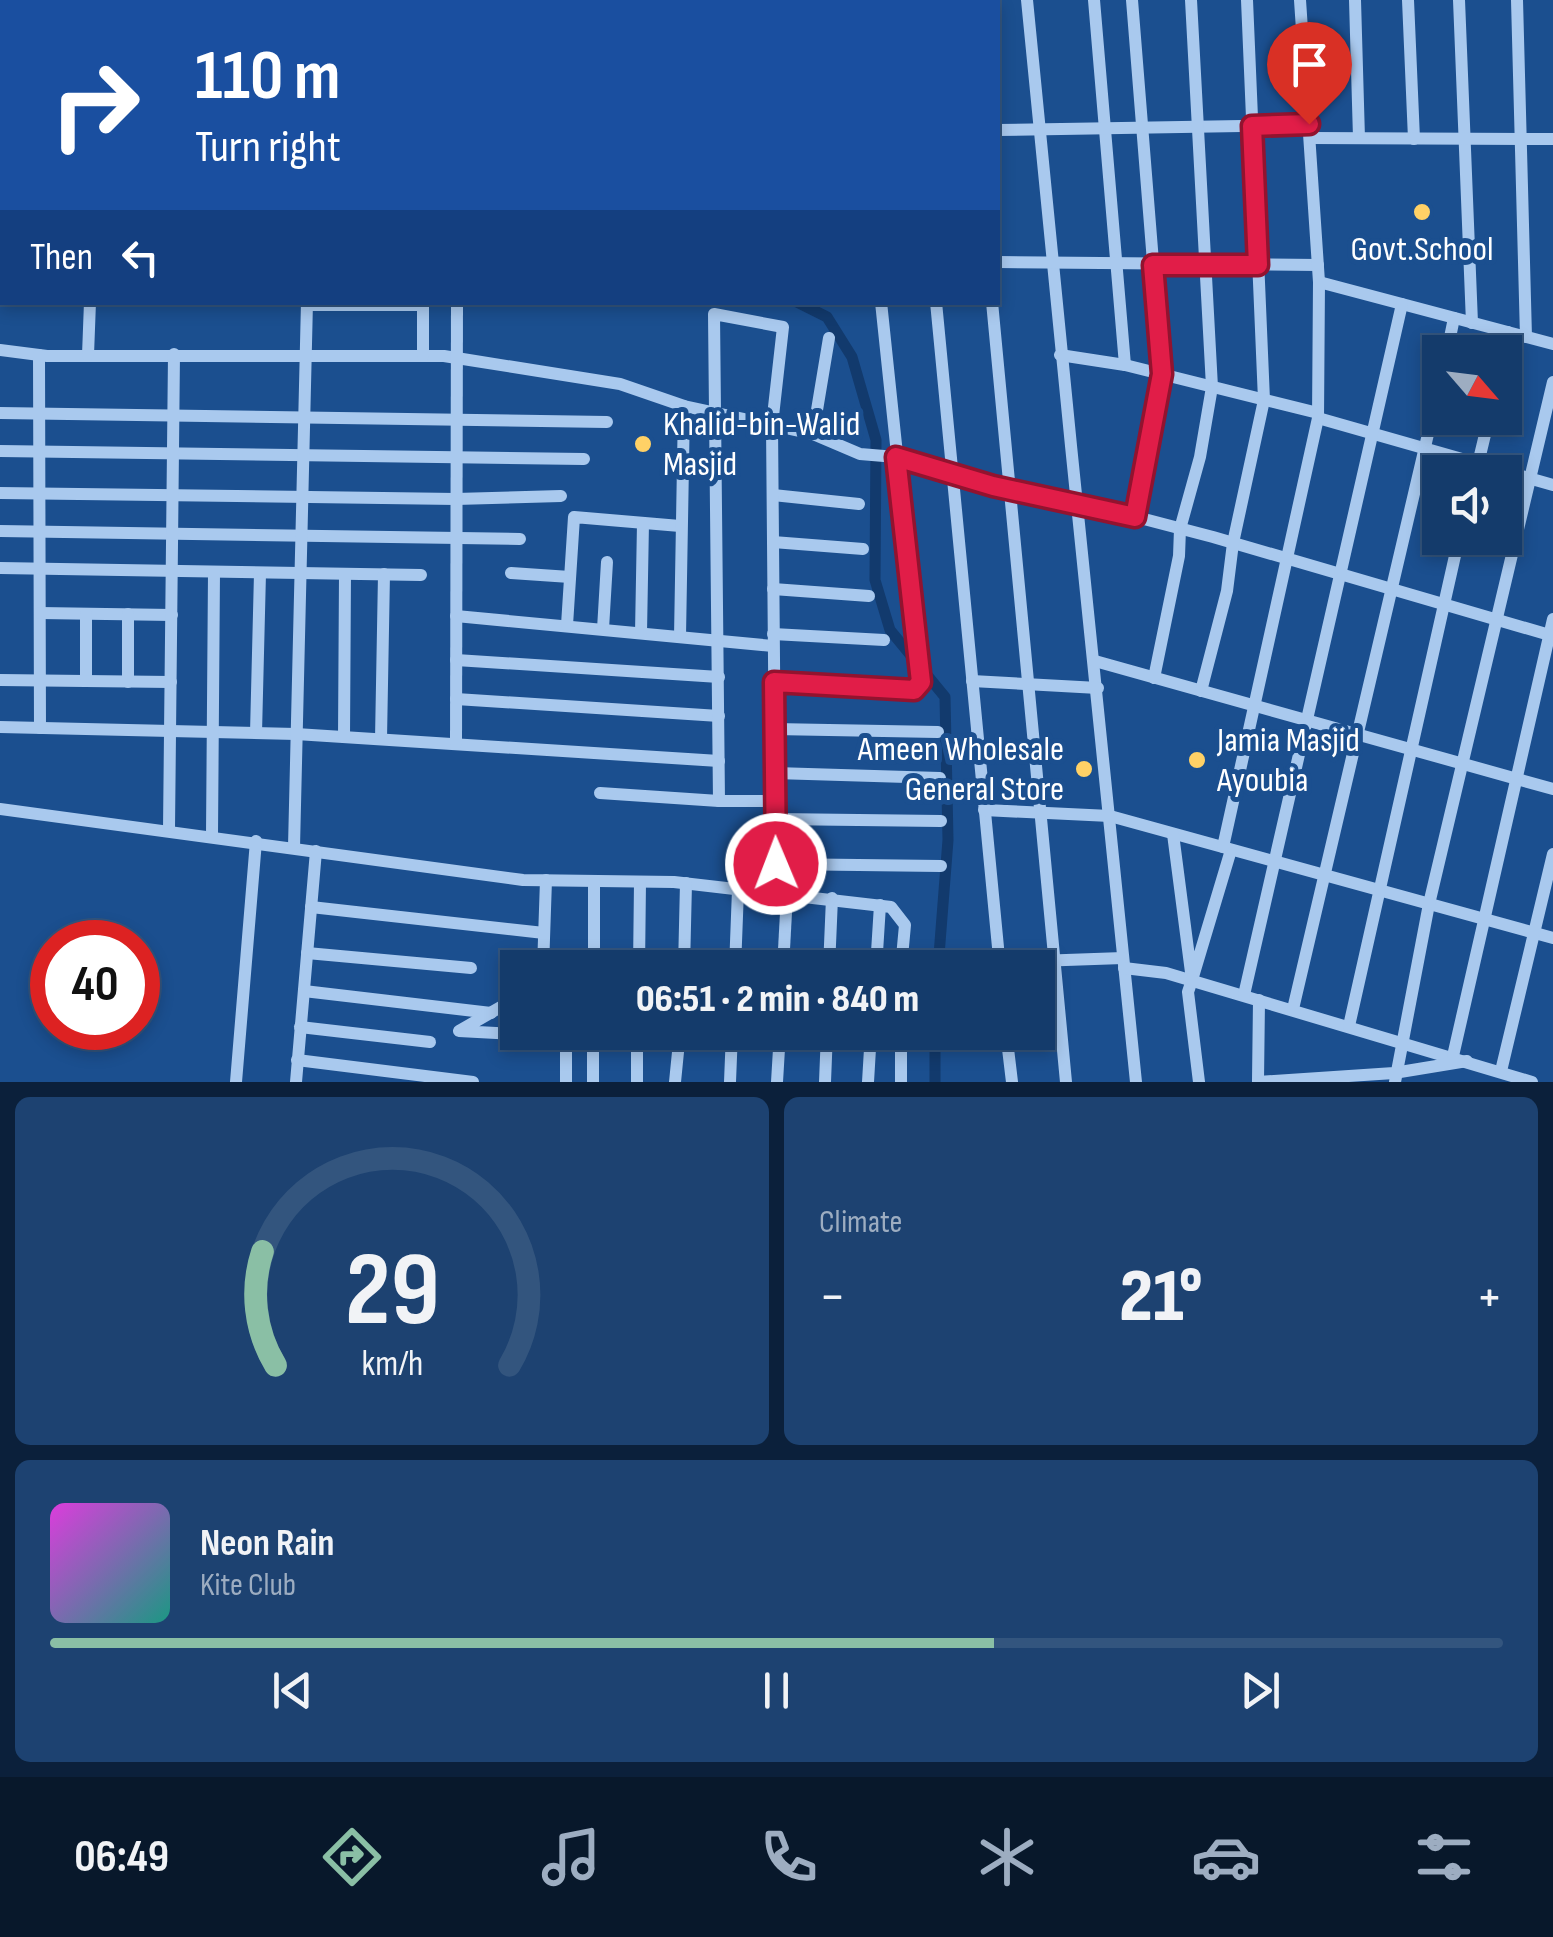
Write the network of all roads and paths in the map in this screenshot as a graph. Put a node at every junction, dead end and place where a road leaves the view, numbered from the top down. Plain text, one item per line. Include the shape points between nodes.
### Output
1 (1027, 0) edge
2 (1094, 0) edge
3 (1132, 0) edge
4 (1191, 0) edge
5 (1247, 0) edge
6 (1300, 0) edge
7 (1355, 0) edge
8 (1408, 0) edge
9 (1460, 0) edge
10 (1516, 0) edge
11 (1252, 126) junction
12 (1197, 128) junction
13 (1142, 129) junction
14 (1000, 130) edge
15 (1105, 130) junction
16 (1039, 132) junction
17 (1309, 132) junction
18 (1359, 138) junction
19 (1414, 138) junction
20 (1467, 138) junction
21 (1521, 138) junction
22 (1553, 138) edge
23 (1000, 262) edge
24 (1052, 264) junction
25 (1116, 265) junction
26 (1153, 265) junction
27 (1206, 265) junction
28 (1258, 265) junction
29 (1318, 265) junction
30 (1320, 282) junction
31 (1402, 304) junction
32 (90, 305) edge
33 (306, 305) edge
34 (423, 305) edge
35 (457, 305) edge
36 (881, 305) edge
37 (936, 305) edge
38 (992, 305) edge
39 (1454, 318) junction
40 (1472, 323) junction
41 (1508, 332) junction
42 (1450, 335) edge
43 (1507, 335) edge
44 (829, 338) dead end
45 (1526, 338) junction
46 (1553, 344) edge
47 (0, 350) edge
48 (174, 354) junction
49 (39, 355) junction
50 (88, 355) junction
51 (1060, 355) junction
52 (423, 356) junction
53 (305, 358) junction
54 (456, 358) junction
55 (1125, 365) junction
56 (1162, 374) junction
57 (1553, 382) edge
58 (1212, 386) junction
59 (1264, 400) junction
60 (684, 406) junction
61 (0, 412) edge
62 (39, 413) junction
63 (718, 413) junction
64 (174, 415) junction
65 (1318, 416) junction
66 (304, 418) junction
67 (456, 418) junction
68 (608, 422) dead end
69 (772, 425) junction
70 (1373, 432) junction
71 (813, 434) junction
72 (1428, 435) edge
73 (1426, 446) junction
74 (0, 451) edge
75 (40, 451) junction
76 (173, 454) junction
77 (1448, 455) edge
78 (303, 456) junction
79 (896, 457) junction
80 (584, 459) dead end
81 (456, 460) junction
82 (952, 474) junction
83 (1522, 475) edge
84 (1530, 476) junction
85 (1553, 485) edge
86 (1010, 490) junction
87 (0, 493) edge
88 (40, 494) junction
89 (773, 495) junction
90 (173, 496) junction
91 (561, 496) dead end
92 (302, 498) junction
93 (456, 500) junction
94 (1075, 501) junction
95 (859, 504) dead end
96 (1135, 517) junction
97 (643, 523) junction
98 (680, 526) junction
99 (1180, 528) junction
100 (0, 531) edge
101 (40, 531) junction
102 (173, 532) junction
103 (301, 533) junction
104 (456, 538) junction
105 (520, 539) dead end
106 (773, 542) junction
107 (1233, 543) junction
108 (863, 549) dead end
109 (1454, 555) edge
110 (1286, 559) junction
111 (607, 562) dead end
112 (0, 568) edge
113 (40, 568) junction
114 (172, 571) junction
115 (214, 572) junction
116 (260, 573) junction
117 (300, 574) junction
118 (345, 574) junction
119 (384, 574) junction
120 (511, 574) dead end
121 (1337, 574) junction
122 (421, 575) dead end
123 (570, 577) junction
124 (773, 589) junction
125 (1390, 589) junction
126 (869, 596) dead end
127 (1441, 604) junction
128 (40, 613) junction
129 (86, 614) junction
130 (128, 614) junction
131 (172, 615) junction
132 (456, 616) junction
133 (1496, 619) junction
134 (1553, 619) edge
135 (566, 625) junction
136 (603, 629) junction
137 (641, 633) junction
138 (1551, 635) edge
139 (680, 636) junction
140 (719, 640) junction
141 (773, 640) junction
142 (884, 640) dead end
143 (456, 660) junction
144 (1095, 662) junction
145 (719, 677) junction
146 (1154, 678) junction
147 (0, 680) edge
148 (40, 680) junction
149 (86, 681) junction
150 (972, 681) junction
151 (128, 682) junction
152 (171, 682) junction
153 (774, 682) junction
154 (1029, 684) junction
155 (1098, 688) junction
156 (1201, 691) junction
157 (456, 700) junction
158 (1254, 706) junction
159 (719, 716) junction
160 (1304, 720) junction
161 (0, 727) edge
162 (40, 728) junction
163 (774, 729) junction
164 (171, 731) junction
165 (212, 732) junction
166 (938, 732) dead end
167 (256, 733) junction
168 (296, 734) junction
169 (1356, 734) junction
170 (344, 736) junction
171 (381, 739) junction
172 (456, 744) junction
173 (1409, 749) junction
174 (719, 761) junction
175 (1461, 764) junction
176 (775, 773) junction
177 (940, 778) dead end
178 (1516, 779) junction
179 (1553, 789) edge
180 (600, 793) dead end
181 (719, 801) junction
182 (774, 801) junction
183 (0, 809) edge
184 (984, 810) junction
185 (1041, 812) junction
186 (1110, 816) junction
187 (775, 819) junction
188 (941, 821) dead end
189 (169, 829) junction
190 (1173, 834) junction
191 (212, 835) junction
192 (256, 841) junction
193 (294, 847) junction
194 (1227, 849) junction
195 (316, 851) junction
196 (1553, 854) edge
197 (1273, 861) junction
198 (776, 864) junction
199 (942, 866) dead end
200 (1324, 875) junction
201 (546, 880) junction
202 (594, 881) junction
203 (640, 882) junction
204 (686, 884) junction
205 (738, 890) junction
206 (1379, 890) junction
207 (782, 894) junction
208 (832, 898) junction
209 (1429, 904) junction
210 (880, 905) junction
211 (311, 907) junction
212 (1484, 919) junction
213 (544, 933) junction
214 (1534, 933) junction
215 (1553, 938) edge
216 (544, 950) edge
217 (594, 950) edge
218 (638, 950) edge
219 (684, 950) edge
220 (736, 950) edge
221 (783, 950) edge
222 (830, 950) edge
223 (877, 950) edge
224 (903, 950) edge
225 (998, 950) edge
226 (1054, 950) edge
227 (307, 953) junction
228 (1055, 960) joint
229 (1124, 963) junction
230 (471, 968) dead end
231 (1192, 980) junction
232 (304, 991) junction
233 (1244, 995) junction
234 (1259, 1000) junction
235 (500, 1006) edge
236 (1293, 1009) junction
237 (490, 1012) junction
238 (1350, 1026) junction
239 (300, 1028) junction
240 (500, 1032) edge
241 (1402, 1041) junction
242 (430, 1042) dead end
243 (566, 1050) edge
244 (593, 1050) edge
245 (637, 1050) edge
246 (678, 1050) edge
247 (731, 1050) edge
248 (779, 1050) edge
249 (826, 1050) edge
250 (871, 1050) edge
251 (901, 1050) edge
252 (1008, 1050) edge
253 (1452, 1056) junction
254 (298, 1060) junction
255 (1469, 1060) junction
256 (1501, 1071) junction
257 (1394, 1078) edge
258 (429, 1079) edge
259 (236, 1082) edge
260 (296, 1082) edge
261 (473, 1082) edge
262 (566, 1082) edge
263 (593, 1082) edge
264 (636, 1082) edge
265 (675, 1082) edge
266 (730, 1082) edge
267 (777, 1082) edge
268 (825, 1082) edge
269 (868, 1082) edge
270 (901, 1082) edge
271 (1012, 1082) edge
272 (1066, 1082) edge
273 (1136, 1082) edge
274 (1199, 1082) edge
275 (1258, 1082) edge
276 (1532, 1082) edge

1 - 16 street
2 - 15 street
3 - 13 street
4 - 12 street
5 - 11 street
6 - 17 street
7 - 18 street
8 - 19 street
9 - 20 street
10 - 21 street
11 - 12 street
11 - 17 street
11 - 28 street
12 - 13 street
12 - 27 street
13 - 15 street
13 - 26 street
14 - 16 street
15 - 16 street
15 - 25 street
16 - 24 street
17 - 18 street
17 - 29 street
18 - 19 street
19 - 20 street
20 - 21 street
20 - 40 street
21 - 22 street
21 - 45 street
23 - 24 street
24 - 25 street
24 - 51 street
25 - 26 street
25 - 55 street
26 - 27 street
26 - 56 street
27 - 28 street
27 - 58 street
28 - 29 street
28 - 59 street
29 - 30 street
30 - 31 street
30 - 65 street
31 - 39 street
31 - 70 street
32 - 50 street
33 - 53 street
34 - 52 street
35 - 54 street
36 - 79 street
37 - 82 street
38 - 86 street
39 - 40 street
39 - 42 street
40 - 41 street
41 - 43 street
41 - 45 street
44 - 71 street
45 - 46 street
47 - 49 street
48 - 50 street
48 - 53 street
48 - 64 street
49 - 50 street
49 - 62 street
51 - 55 street
51 - 94 street
52 - 53 street
52 - 54 street
53 - 66 street
54 - 60 street via 620,384
54 - 67 street
55 - 56 street
56 - 58 street
56 - 96 street
57 - 84 street
58 - 59 street
58 - 99 street
59 - 65 street
59 - 107 street
60 - 63 street
60 - 98 street
61 - 62 street
62 - 64 street
62 - 75 street
63 - 69 street
63 - 69 street via 714,314 783,327
63 - 140 street
64 - 66 street
64 - 76 street
65 - 70 street
65 - 110 street
66 - 67 street
66 - 78 street
67 - 68 street
67 - 81 street
69 - 71 street
69 - 89 street
70 - 73 street
70 - 121 street
71 - 79 street via 860,454
72 - 73 street
73 - 77 street
73 - 125 street
74 - 75 street
75 - 76 street
75 - 88 street
76 - 78 street
76 - 90 street
78 - 81 street
78 - 92 street
79 - 82 street
79 - 153 street via 921,682 914,690
80 - 81 street
81 - 93 street
82 - 86 street
82 - 150 street
83 - 84 street
84 - 85 street
84 - 133 street
86 - 94 street
86 - 154 street
87 - 88 street
88 - 90 street
88 - 101 street
89 - 95 street
89 - 106 street
90 - 92 street
90 - 102 street
91 - 93 street
92 - 93 street
92 - 103 street
93 - 104 street
94 - 96 street
94 - 144 street
96 - 99 street
97 - 98 street
97 - 123 street via 574,518
97 - 137 street
98 - 139 street
99 - 107 street
99 - 146 street
100 - 101 street
101 - 102 street
101 - 113 street
102 - 103 street
102 - 114 street
103 - 104 street
103 - 117 street
104 - 105 street
104 - 132 street
106 - 108 street
106 - 124 street
107 - 110 street
107 - 156 street
109 - 127 street
110 - 121 street
110 - 158 street
111 - 136 street
112 - 113 street
113 - 114 street
113 - 128 street
114 - 115 street
114 - 131 street
115 - 116 street
115 - 165 street
116 - 117 street
116 - 167 street
117 - 118 street
117 - 168 street
118 - 119 street
118 - 170 street
119 - 122 street
119 - 171 street
120 - 123 street
121 - 125 street
121 - 160 street
123 - 135 street
124 - 126 street
124 - 141 street
125 - 127 street
125 - 169 street
127 - 133 street
127 - 173 street
128 - 129 street
128 - 148 street
129 - 130 street
129 - 149 street
130 - 131 street
130 - 151 street
131 - 152 street
132 - 135 street
132 - 143 street
133 - 138 street
133 - 175 street
134 - 138 street
135 - 136 street
136 - 137 street
137 - 139 street
138 - 178 street
139 - 140 street
140 - 141 street
140 - 145 street
141 - 142 street
141 - 153 street
143 - 145 street
143 - 157 street
144 - 146 street
144 - 155 street
145 - 159 street
146 - 156 street
147 - 148 street
148 - 149 street
148 - 162 street
149 - 151 street
150 - 154 street
150 - 184 street
151 - 152 street
152 - 164 street
153 - 163 street
154 - 155 street
154 - 185 street
155 - 186 street
156 - 158 street
157 - 159 street
157 - 172 street
158 - 160 street
158 - 194 street
159 - 174 street
160 - 169 street
160 - 197 street
161 - 162 street
162 - 164 street
163 - 166 street
163 - 176 street
164 - 165 street
164 - 189 street
165 - 167 street
165 - 191 street
167 - 168 street
168 - 170 street
168 - 193 street
169 - 173 street
169 - 200 street
170 - 171 street
171 - 172 street
172 - 174 street
173 - 175 street
173 - 206 street
174 - 181 street
175 - 178 street
175 - 209 street
176 - 177 street
176 - 182 street
178 - 179 street
178 - 212 street
180 - 181 street
181 - 182 street
182 - 187 street
183 - 189 street
184 - 185 street
184 - 225 street
185 - 186 street
185 - 226 street
186 - 190 street
186 - 229 street
187 - 188 street
187 - 198 street
189 - 191 street
190 - 194 street
190 - 231 street
191 - 192 street
192 - 193 street
192 - 259 street
193 - 195 street
194 - 197 street
194 - 231 street
195 - 201 street
195 - 211 street
196 - 214 street
197 - 200 street
197 - 233 street
198 - 199 street
198 - 207 street
200 - 206 street
200 - 236 street
201 - 202 street
201 - 213 street
202 - 203 street
202 - 217 street
203 - 204 street
203 - 218 street
204 - 205 street
204 - 219 street
205 - 207 street
205 - 220 street
206 - 209 street
206 - 238 street
207 - 208 street
207 - 221 street
208 - 210 street
208 - 222 street
209 - 212 street
209 - 241 street
210 - 223 street
210 - 224 street via 900,912
211 - 213 street
211 - 227 street
212 - 214 street
212 - 253 street
213 - 216 street
214 - 215 street
214 - 256 street
227 - 230 street
227 - 232 street
228 - 229 street
228 - 272 street
229 - 231 street
229 - 273 street
231 - 233 street
231 - 274 street
232 - 237 street
232 - 239 street
233 - 234 street
234 - 236 street
234 - 275 street
235 - 237 street
236 - 238 street
237 - 240 street via 459,1031
238 - 241 street
239 - 242 street
239 - 254 street
241 - 253 street
241 - 257 street
243 - 262 street
244 - 263 street
245 - 264 street
246 - 265 street
247 - 266 street
248 - 267 street
249 - 268 street
250 - 269 street
251 - 270 street
252 - 271 street
253 - 255 street
254 - 258 street
254 - 260 street
255 - 256 street
255 - 257 street
256 - 276 street
257 - 275 street
258 - 261 street

